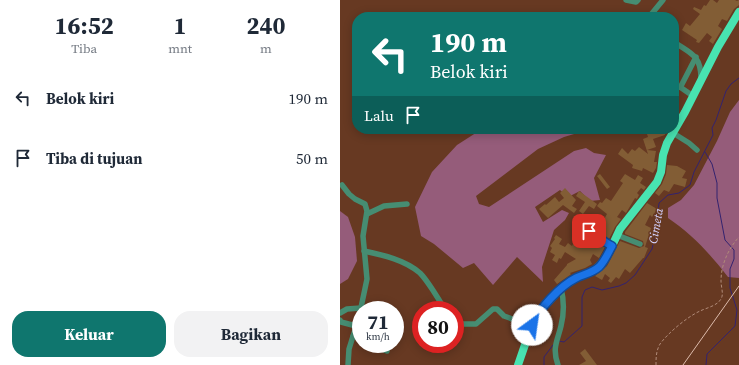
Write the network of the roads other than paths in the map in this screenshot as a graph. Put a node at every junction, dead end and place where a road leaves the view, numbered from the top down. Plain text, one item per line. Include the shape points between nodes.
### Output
1 (626, 0) edge
2 (638, 0) edge
3 (663, 0) edge
4 (653, 12) edge
5 (739, 13) edge
6 (679, 45) edge
7 (696, 57) junction
8 (701, 78) junction
9 (679, 84) edge
10 (679, 88) edge
11 (693, 96) junction
12 (679, 122) edge
13 (672, 134) edge
14 (675, 134) edge
15 (697, 150) dead end
16 (342, 185) dead end
17 (407, 204) dead end
18 (366, 214) junction
19 (589, 231) dead end
20 (617, 235) junction
21 (640, 244) dead end
22 (612, 246) junction
23 (364, 250) junction
24 (561, 288) junction
25 (363, 301) edge
26 (438, 301) edge
27 (352, 309) edge
28 (340, 314) edge
29 (536, 316) junction
30 (340, 320) edge
31 (464, 324) edge
32 (352, 325) edge
33 (352, 336) edge
34 (348, 365) edge
35 (518, 365) edge
36 (558, 365) edge

1 - 2 street
3 - 4 street
5 - 8 highway
6 - 7 street
7 - 8 street via 700,64
7 - 9 street
8 - 11 highway
10 - 11 street
11 - 12 highway
13 - 20 highway via 665,149 661,172 656,182
14 - 15 street
16 - 18 street via 355,200 365,204
17 - 18 street via 384,206
18 - 23 street
19 - 22 street
20 - 21 street
20 - 22 highway
22 - 24 highway via 599,267
23 - 25 street via 367,279
23 - 26 street via 395,260 420,274
24 - 29 highway
24 - 36 street via 564,303 554,355
27 - 28 street
29 - 31 street via 523,311 515,320 495,309 476,324
29 - 35 highway
30 - 32 street
33 - 34 street

